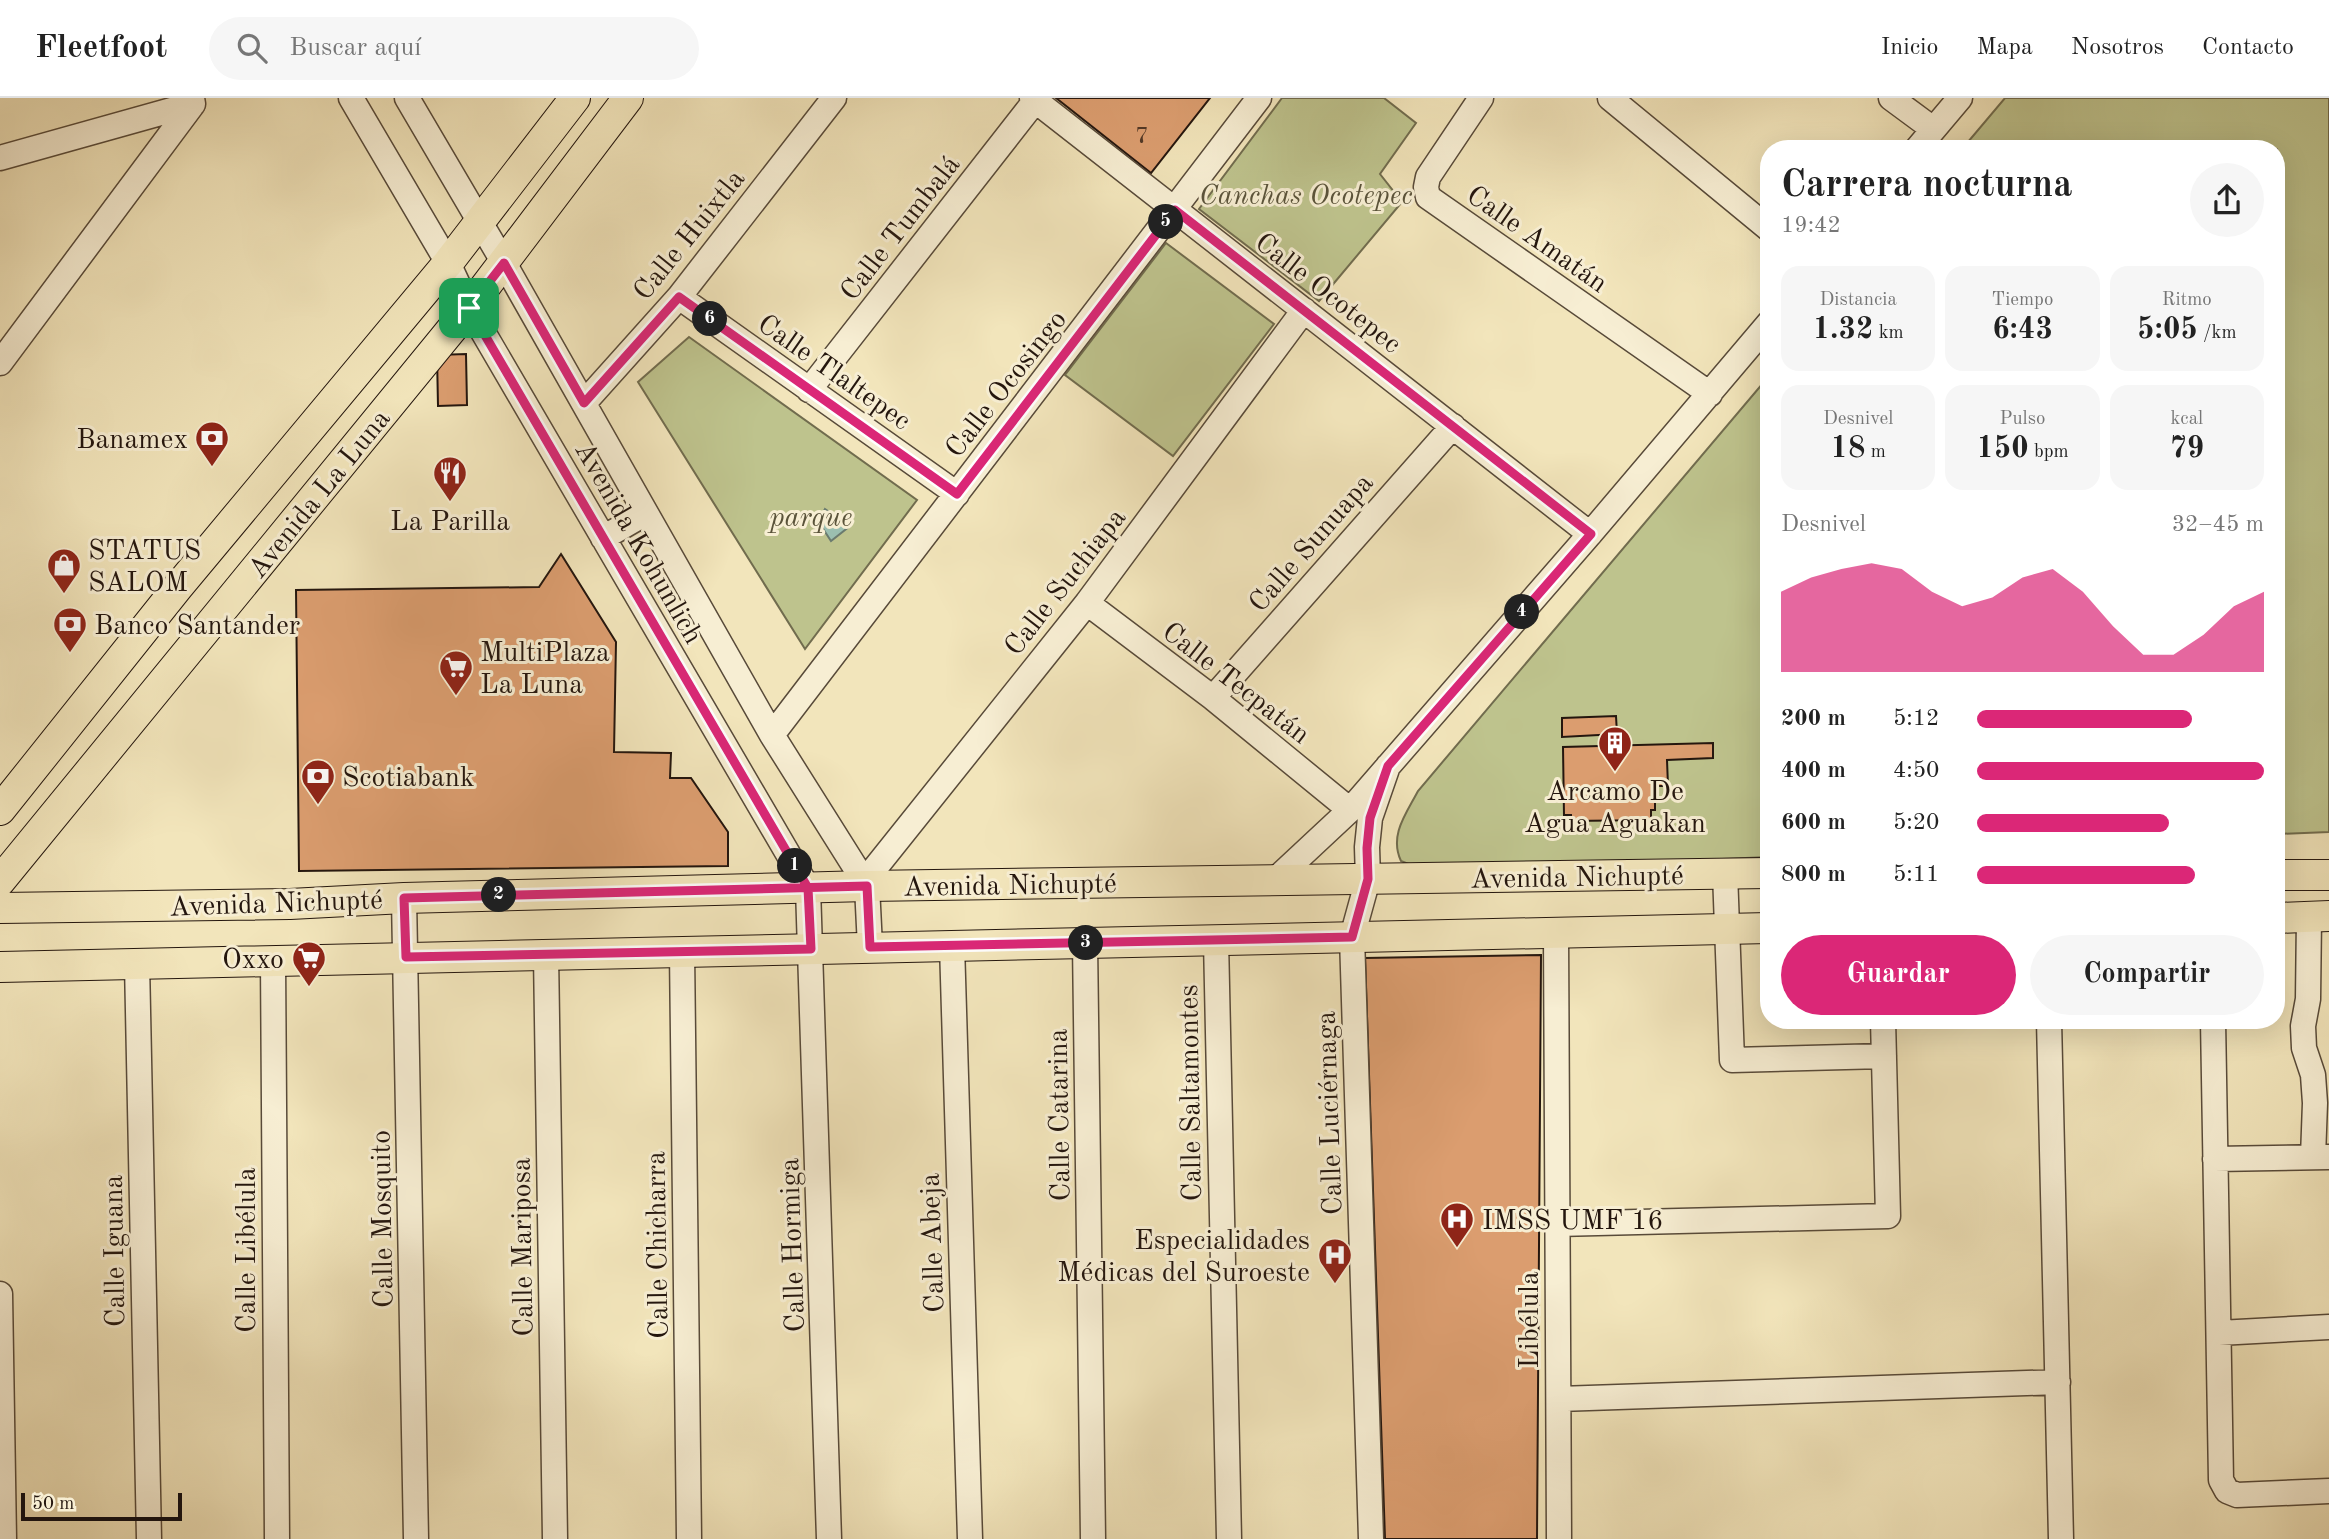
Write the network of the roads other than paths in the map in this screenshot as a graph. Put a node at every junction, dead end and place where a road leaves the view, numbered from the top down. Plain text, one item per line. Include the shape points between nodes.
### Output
1 (351, 98) edge
2 (407, 98) edge
3 (575, 98) edge
4 (628, 98) edge
5 (834, 98) edge
6 (1259, 98) edge
7 (1482, 98) edge
8 (1610, 98) edge
9 (1891, 98) edge
10 (1959, 98) edge
11 (1034, 99) edge
12 (193, 101) edge
13 (1933, 129) junction
14 (1924, 140) edge
15 (0, 159) edge
16 (1175, 210) junction
17 (480, 222) junction
18 (1760, 222) edge
19 (448, 263) junction
20 (504, 263) junction
21 (679, 297) junction
22 (469, 308) junction
23 (1304, 310) junction
24 (32, 322) junction
25 (0, 331) edge
26 (1760, 334) edge
27 (0, 363) edge
28 (809, 390) junction
29 (1710, 394) junction
30 (584, 403) junction
31 (1452, 426) junction
32 (957, 494) junction
33 (646, 513) junction
34 (1591, 534) junction
35 (603, 538) junction
36 (178, 587) junction
37 (1087, 603) junction
38 (215, 618) junction
39 (1213, 698) junction
40 (772, 736) junction
41 (1388, 766) junction
42 (0, 810) edge
43 (1350, 810) junction
44 (1725, 873) junction
45 (1760, 873) edge
46 (2285, 875) edge
47 (2329, 876) edge
48 (1368, 879) junction
49 (0, 881) edge
50 (1274, 881) junction
51 (865, 884) junction
52 (808, 888) junction
53 (404, 898) junction
54 (0, 908) edge
55 (2319, 917) edge
56 (2285, 918) edge
57 (1760, 928) edge
58 (1726, 929) junction
59 (1556, 933) junction
60 (1352, 937) junction
61 (1216, 940) junction
62 (1085, 943) junction
63 (952, 946) junction
64 (870, 947) junction
65 (811, 949) junction
66 (682, 951) junction
67 (546, 954) junction
68 (406, 957) junction
69 (273, 960) junction
70 (137, 963) junction
71 (0, 967) edge
72 (1883, 1029) edge
73 (2049, 1029) edge
74 (2213, 1029) edge
75 (1884, 1056) junction
76 (2321, 1157) edge
77 (2215, 1159) junction
78 (1557, 1224) junction
79 (0, 1294) edge
80 (2329, 1327) edge
81 (2219, 1333) junction
82 (2058, 1382) junction
83 (1559, 1399) junction
84 (2329, 1491) edge
85 (5, 1539) edge
86 (149, 1539) edge
87 (277, 1539) edge
88 (416, 1539) edge
89 (555, 1539) edge
90 (690, 1539) edge
91 (829, 1539) edge
92 (970, 1539) edge
93 (1093, 1539) edge
94 (1228, 1539) edge
95 (1371, 1539) edge
96 (1559, 1539) edge
97 (2062, 1539) edge

1 - 19 street, Avenida Kohunlich
2 - 17 street, Avenida Kohunlich
3 - 17 main road, Avenida La Luna
4 - 20 main road, Avenida La Luna
5 - 21 street, Calle Huixtla
6 - 16 street, Calle Ocosingo
7 - 29 street, Calle Amatán via 1428,177 1428,197
8 - 18 street
9 - 13 street
10 - 13 street
11 - 16 street, Calle Ocotepec
11 - 28 street, Calle Tumbalá
12 - 15 street
12 - 24 street
13 - 14 street
16 - 23 street, Calle Ocotepec
16 - 32 street, Calle Ocosingo
17 - 19 main road, Avenida La Luna
17 - 20 street, Avenida Kohunlich
19 - 22 street, Avenida Kohunlich
19 - 36 main road, Avenida La Luna
20 - 22 main road, Avenida La Luna
20 - 30 street, Avenida Kohunlich
21 - 28 street, Calle Tlaltepec
21 - 30 street, Calle Huixtla
22 - 35 street, Avenida Kohunlich
22 - 38 main road, Avenida La Luna
23 - 31 street, Calle Ocotepec
23 - 37 street, Calle Suchiapa
24 - 25 street
24 - 27 street
26 - 29 street
28 - 32 street, Calle Tlaltepec
29 - 34 street
30 - 33 street, Avenida Kohunlich
31 - 34 street, Calle Ocotepec
31 - 39 street, Calle Sunuapa
32 - 40 street, Calle Ocosingo
33 - 35 street
33 - 40 street, Avenida Kohunlich
34 - 41 street
35 - 52 street, Avenida Kohunlich
36 - 38 main road
36 - 42 main road, Avenida La Luna
37 - 39 street, Calle Tecpatán
37 - 51 street, Calle Suchiapa
38 - 49 main road, Avenida La Luna
39 - 43 street, Calle Tecpatán
40 - 51 street, Avenida Kohunlich
41 - 43 street
41 - 48 street, Calle Luciérnaga via 1370,818
43 - 50 street
44 - 45 main road, Avenida Nichupté
44 - 48 main road, Avenida Nichupté
44 - 58 street
46 - 47 main road
48 - 50 main road, Avenida Nichupté
48 - 60 street, Calle Luciérnaga
50 - 51 main road, Avenida Nichupté
51 - 52 main road, Avenida Nichupté
51 - 64 street, Avenida Kohunlich
52 - 53 main road, Avenida Nichupté
52 - 65 street, Avenida Kohunlich
53 - 54 main road, Avenida Nichupté
53 - 68 street, Calle Mosquito
55 - 56 main road
55 - 76 street via 2303,1026
57 - 58 main road, Avenida Nichupté
58 - 59 main road, Avenida Nichupté
58 - 75 street via 1732,1060
59 - 60 main road, Avenida Nichupté
59 - 78 street, Libélula
60 - 61 main road, Avenida Nichupté
60 - 95 street, Calle Luciérnaga
61 - 62 main road, Avenida Nichupté
61 - 94 street, Calle Saltamontes
62 - 63 main road, Avenida Nichupté
62 - 93 street, Calle Catarina
63 - 64 main road, Avenida Nichupté
63 - 92 street, Calle Abeja
64 - 65 main road, Avenida Nichupté
65 - 66 main road, Avenida Nichupté
65 - 91 street, Calle Hormiga
66 - 67 main road, Avenida Nichupté
66 - 90 street, Calle Chicharra
67 - 68 main road, Avenida Nichupté
67 - 89 street, Calle Mariposa
68 - 69 main road, Avenida Nichupté
68 - 88 street, Calle Mosquito
69 - 70 main road, Avenida Nichupté
69 - 87 street, Calle Libélula
70 - 71 main road, Avenida Nichupté
70 - 86 street, Calle Iguana
72 - 75 street
73 - 82 street
74 - 77 street
75 - 78 street via 1888,1216
76 - 77 street
77 - 81 street
78 - 83 street, Libélula
79 - 85 street
80 - 81 street
81 - 84 street via 2221,1480 2227,1491 2237,1495
82 - 83 street
82 - 97 street
83 - 96 street, Libélula

